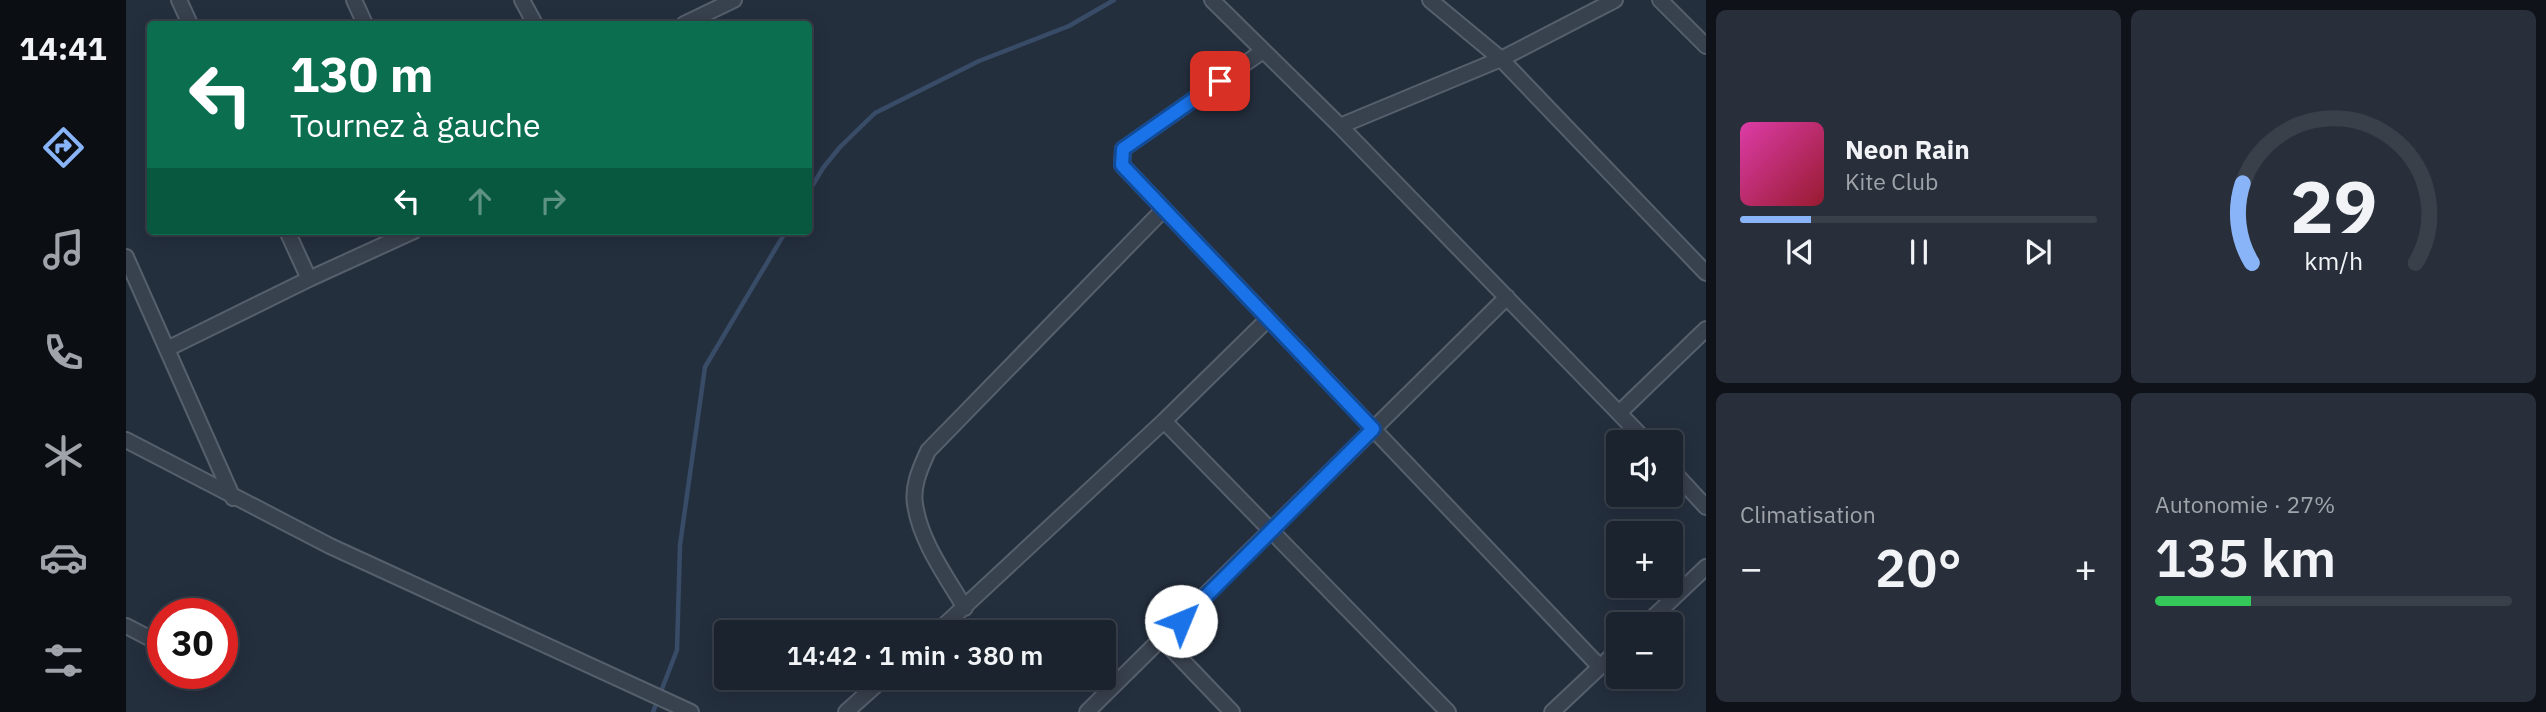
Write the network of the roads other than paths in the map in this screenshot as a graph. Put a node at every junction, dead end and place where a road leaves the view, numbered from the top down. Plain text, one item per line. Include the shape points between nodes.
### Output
1 (179, 0) edge
2 (354, 0) edge
3 (522, 0) edge
4 (734, 0) edge
5 (1212, 0) edge
6 (1430, 0) edge
7 (1615, 0) edge
8 (1660, 0) edge
9 (189, 21) edge
10 (364, 21) edge
11 (533, 21) edge
12 (690, 21) edge
13 (1706, 46) edge
14 (1264, 51) junction
15 (1501, 59) junction
16 (1340, 126) junction
17 (1164, 209) junction
18 (289, 235) edge
19 (406, 235) edge
20 (126, 257) edge
21 (1706, 273) edge
22 (309, 279) junction
23 (1507, 297) junction
24 (1268, 319) junction
25 (1706, 330) edge
26 (167, 349) junction
27 (1620, 412) junction
28 (1164, 421) junction
29 (1373, 429) junction
30 (1636, 430) edge
31 (126, 440) edge
32 (1683, 482) edge
33 (233, 498) junction
34 (1706, 507) edge
35 (1271, 529) junction
36 (1706, 567) edge
37 (965, 608) junction
38 (1659, 612) edge
39 (951, 620) edge
40 (126, 626) edge
41 (147, 637) edge
42 (1163, 639) junction
43 (1606, 661) edge
44 (1600, 667) junction
45 (871, 690) edge
46 (691, 712) edge
47 (846, 712) edge
48 (1087, 712) edge
49 (1232, 712) edge
50 (1448, 712) edge
51 (1552, 712) edge

1 - 9 street
2 - 10 street
3 - 11 street
4 - 12 street
5 - 14 street
6 - 15 street
7 - 15 street
8 - 13 street
14 - 16 street
14 - 17 street via 1123,149 1122,165
15 - 16 street
15 - 21 street
16 - 23 street
17 - 24 street
17 - 37 street via 928,451 914,502 934,558
18 - 22 street
19 - 22 street
20 - 26 street
22 - 26 street
23 - 27 street
23 - 29 street
24 - 28 street
24 - 29 street
25 - 27 street
26 - 33 street
27 - 30 street
28 - 35 street
28 - 37 street
29 - 35 street
29 - 44 street
31 - 33 street
32 - 34 street
33 - 46 street
35 - 42 street
35 - 50 street
36 - 38 street
37 - 39 street
40 - 41 street
42 - 48 street
42 - 49 street
43 - 44 street
44 - 51 street
45 - 47 street

